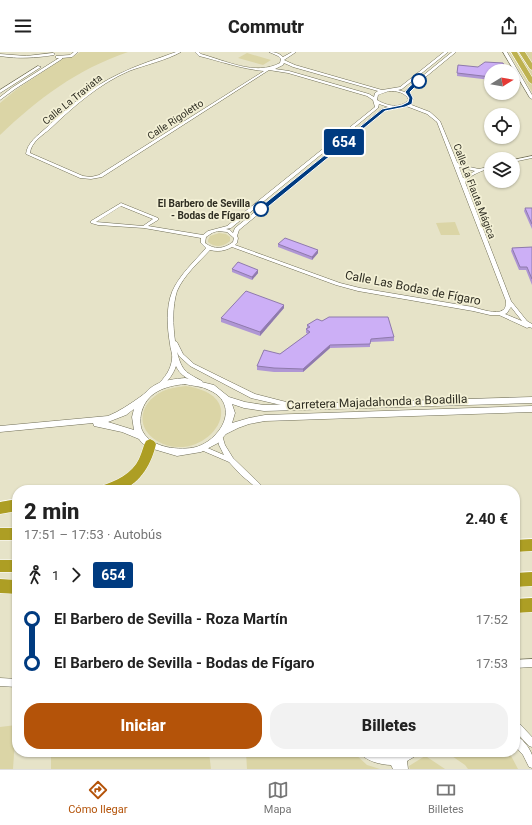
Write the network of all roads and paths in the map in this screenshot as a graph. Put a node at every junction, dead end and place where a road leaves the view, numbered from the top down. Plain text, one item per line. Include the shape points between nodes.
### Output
1 (76, 52) edge
2 (179, 52) edge
3 (193, 52) edge
4 (271, 52) edge
5 (294, 52) edge
6 (446, 52) edge
7 (454, 52) edge
8 (505, 52) edge
9 (514, 52) edge
10 (522, 52) edge
11 (197, 53) edge
12 (54, 54) edge
13 (291, 54) junction
14 (0, 55) edge
15 (279, 55) junction
16 (61, 58) junction
17 (283, 60) junction
18 (532, 68) edge
19 (268, 69) junction
20 (524, 69) junction
21 (256, 70) junction
22 (259, 74) junction
23 (532, 82) edge
24 (532, 86) edge
25 (393, 90) junction
26 (383, 91) junction
27 (0, 92) edge
28 (410, 96) junction
29 (532, 98) edge
30 (0, 99) edge
31 (376, 100) junction
32 (407, 104) junction
33 (394, 107) junction
34 (532, 157) edge
35 (520, 160) edge
36 (454, 162) junction
37 (484, 168) edge
38 (477, 170) junction
39 (91, 178) joint
40 (462, 182) junction
41 (144, 227) junction
42 (218, 230) junction
43 (235, 236) junction
44 (204, 237) junction
45 (233, 246) junction
46 (209, 248) junction
47 (508, 301) junction
48 (501, 314) junction
49 (532, 327) edge
50 (172, 338) junction
51 (175, 359) junction
52 (200, 382) junction
53 (156, 388) junction
54 (145, 397) junction
55 (227, 399) junction
56 (532, 400) edge
57 (301, 408) junction
58 (532, 409) edge
59 (76, 423) junction
60 (0, 429) edge
61 (223, 434) junction
62 (145, 440) junction
63 (203, 448) junction
64 (232, 461) junction
65 (120, 485) edge
66 (258, 485) edge
67 (12, 506) edge
68 (0, 508) edge
69 (0, 534) edge
70 (12, 534) edge
71 (532, 545) edge
72 (520, 546) edge
73 (0, 566) edge
74 (12, 566) edge
75 (532, 579) edge
76 (520, 580) edge
77 (0, 586) edge
78 (12, 587) edge
79 (532, 605) edge
80 (520, 606) edge
81 (532, 663) edge
82 (520, 664) edge
83 (0, 682) edge
84 (12, 683) edge
85 (520, 730) edge
86 (532, 743) edge
87 (520, 745) edge
88 (370, 757) edge
89 (407, 757) edge
90 (398, 763) edge
91 (532, 764) edge
92 (404, 769) edge

1 - 16 street
2 - 39 street, Calle La Traviata via 134,68 110,80 60,116 27,152 30,156 82,177
3 - 11 street
4 - 15 street
5 - 13 street
6 - 25 street via 401,88
7 - 28 street via 410,88
8 - 29 street
9 - 20 highway
10 - 18 highway
11 - 21 street
12 - 14 street
12 - 16 street
12 - 27 street
13 - 15 street
13 - 17 street
15 - 17 street
16 - 30 street
17 - 19 street, Calle Rigoletto via 279,66
17 - 26 street via 299,68
19 - 21 street
19 - 22 street, Calle Rigoletto
19 - 31 street via 288,72 368,95
20 - 23 highway
20 - 24 highway
21 - 22 street
22 - 39 street, Calle Rigoletto via 107,172
25 - 26 street
25 - 28 street
26 - 31 street via 376,94
28 - 32 street via 411,100
31 - 33 street
31 - 42 street via 376,107 229,227
32 - 33 street
32 - 36 street, Calle La Flauta Mágica via 435,117
33 - 43 street via 383,110 374,117 237,229
34 - 35 street
36 - 38 street via 459,166
36 - 40 street, Calle La Flauta Mágica
37 - 38 street
38 - 40 street
40 - 47 street, Calle La Flauta Mágica
41 - 41 street via 98,224 93,222 120,204 156,219
41 - 44 street
42 - 43 street via 228,231
42 - 44 street
43 - 45 street
44 - 46 street via 203,243
45 - 46 street via 219,250
45 - 48 street, Calle Las Bodas de Fígaro via 352,288
46 - 50 street via 184,275 175,292
47 - 48 street via 509,307
47 - 49 street, Calle Las Bodas de Fígaro
48 - 49 street, Calle Las Bodas de Fígaro
50 - 51 street
50 - 57 street via 181,355 192,365 252,396
51 - 52 street via 187,376
51 - 53 street via 170,375
52 - 53 street via 185,380
52 - 55 street via 211,386
53 - 54 street
54 - 59 street via 123,413 109,419
54 - 62 street via 138,406 135,416 136,426
55 - 57 street, Carretera Majadahonda a Boadilla via 264,408
55 - 61 street via 231,409 230,420
56 - 57 street, Carretera Majadahonda a Boadilla
58 - 61 street, Carretera Majadahonda a Boadilla via 265,418 235,424
59 - 60 street
59 - 62 street via 111,425
61 - 63 street
61 - 64 street via 221,446
62 - 63 street via 161,450 175,452
62 - 65 highway via 146,459 137,473
63 - 64 street
64 - 66 street
67 - 68 highway
69 - 70 highway
71 - 72 highway
73 - 74 highway
75 - 76 highway
77 - 78 highway
79 - 80 highway
81 - 82 street
83 - 84 street
85 - 86 street
87 - 91 street
88 - 90 street
89 - 90 street
90 - 92 street

